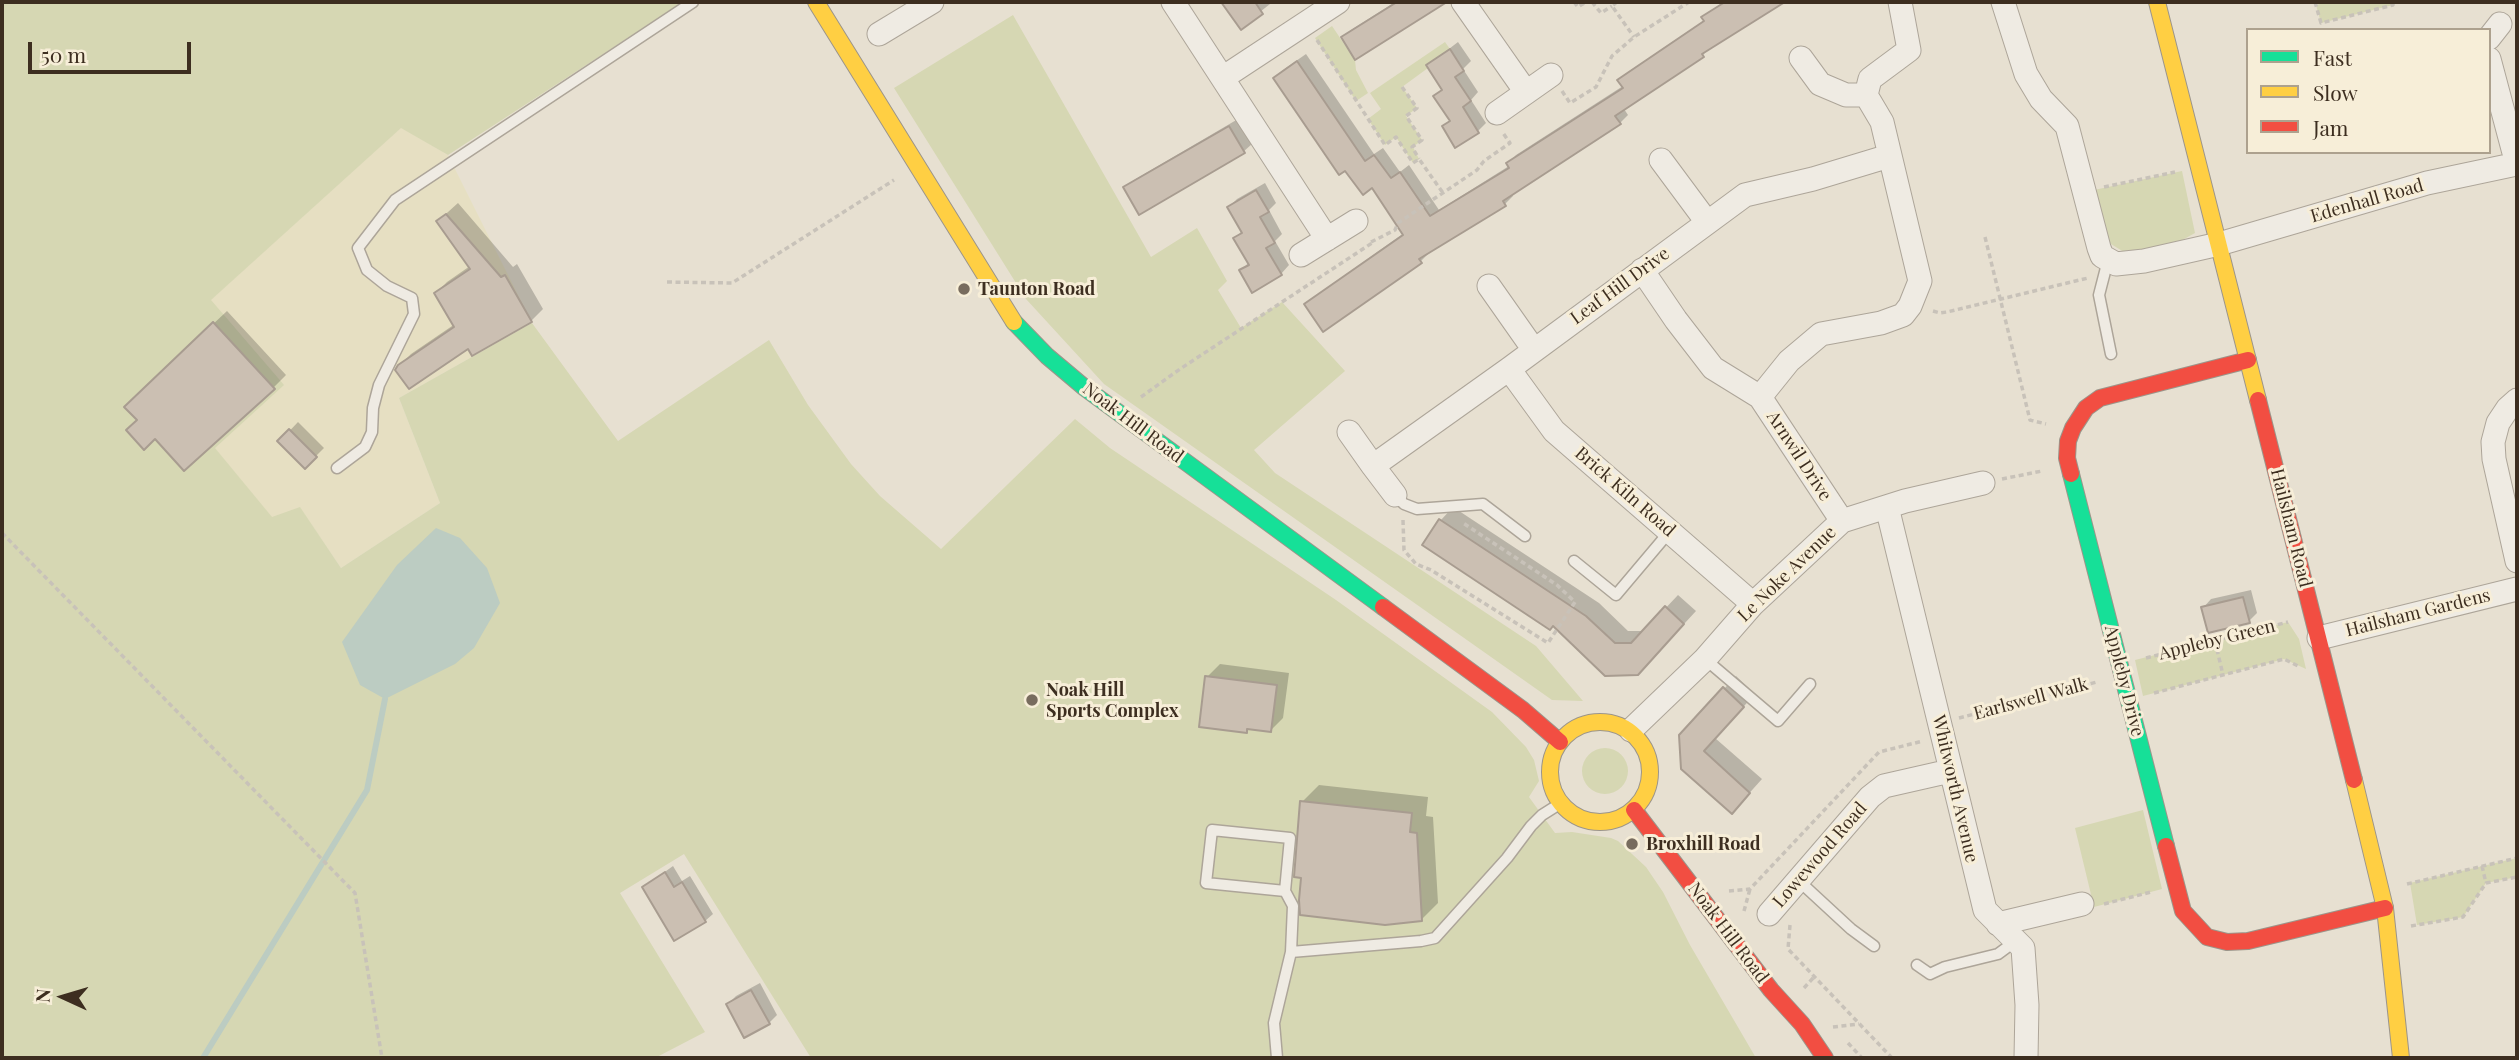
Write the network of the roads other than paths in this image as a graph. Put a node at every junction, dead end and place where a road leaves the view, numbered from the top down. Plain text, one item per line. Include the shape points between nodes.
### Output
1 (693, 2) edge
2 (816, 2) edge
3 (932, 2) edge
4 (1173, 2) edge
5 (1338, 2) edge
6 (1463, 2) edge
7 (1900, 2) edge
8 (2003, 2) edge
9 (2157, 2) edge
10 (879, 34) dead end
11 (1801, 58) dead end
12 (2491, 67) edge
13 (1551, 75) road end
14 (1224, 77) junction
15 (1526, 92) junction
16 (1866, 95) junction
17 (1497, 113) road end
18 (1889, 156) junction
19 (1661, 160) dead end
20 (2517, 164) edge
21 (1356, 221) road end
22 (1707, 222) junction
23 (1326, 239) junction
24 (2219, 244) junction
25 (1301, 255) dead end
26 (2108, 260) junction
27 (1642, 270) junction
28 (1489, 286) dead end
29 (1534, 351) junction
30 (2111, 354) dead end
31 (2248, 360) junction
32 (1509, 369) junction
33 (1760, 397) junction
34 (2517, 400) edge
35 (1349, 432) dead end
36 (1373, 466) junction
37 (337, 468) dead end
38 (1983, 483) road end
39 (1400, 500) joint
40 (1887, 507) junction
41 (1842, 521) junction
42 (1670, 531) junction
43 (1525, 536) dead end
44 (1574, 561) dead end
45 (2517, 561) edge
46 (2517, 589) edge
47 (1753, 604) junction
48 (2317, 627) junction
49 (1705, 659) junction
50 (1810, 684) dead end
51 (1631, 730) junction
52 (1560, 742) junction
53 (1950, 771) junction
54 (1561, 803) junction
55 (1634, 810) junction
56 (1799, 881) junction
57 (1284, 891) junction
58 (2082, 904) road end
59 (2385, 908) junction
60 (1773, 910) road end
61 (1998, 924) junction
62 (2017, 940) junction
63 (1874, 946) dead end
64 (1291, 952) junction
65 (1917, 965) dead end
66 (1772, 990) junction
67 (1798, 1047) dead end
68 (1277, 1058) edge
69 (1825, 1058) edge
70 (2026, 1058) edge
71 (2402, 1058) edge

1 - 37 lane via 395,200 358,248 367,270 412,298 414,314 379,385 372,432 365,447
2 - 52 street, Noak Hill Road via 1012,320 1047,356
3 - 10 street
4 - 14 street
5 - 14 street
6 - 15 street
7 - 16 street via 1909,50 1870,79
8 - 26 street via 2026,74 2041,99 2067,126 2099,248
9 - 24 street, Hailsham Road
11 - 16 street via 1820,84 1846,95
12 - 20 street
13 - 15 street
14 - 23 street
15 - 17 street
16 - 18 street via 1882,122
18 - 22 street, Leaf Hill Drive via 1745,195
18 - 33 street via 1920,281 1911,304 1903,315 1881,323 1821,334 1789,361
19 - 22 street
20 - 24 street, Edenhall Road via 2427,183
21 - 23 street
22 - 27 street, Leaf Hill Drive
23 - 25 street
24 - 26 street, Edenhall Road via 2123,265
24 - 31 street, Hailsham Road
26 - 30 lane via 2099,295
27 - 29 street, Leaf Hill Drive
27 - 33 street, Arnwil Drive via 1713,368
28 - 29 street
29 - 32 street, Leaf Hill Drive
31 - 48 street, Hailsham Road
31 - 59 street, Appleby Drive via 2111,394 2086,408 2068,441 2069,465 2183,911 2207,937 2227,942
32 - 36 street, Leaf Hill Drive
32 - 42 street, Brick Kiln Road via 1554,431
33 - 41 street, Arnwil Drive
34 - 45 street via 2497,423 2493,442
35 - 36 street
36 - 39 street
38 - 40 street, Le Noke Avenue
39 - 43 lane via 1417,509 1483,504
40 - 41 street, Le Noke Avenue
40 - 53 street, Whitworth Avenue
41 - 47 street, Le Noke Avenue
42 - 44 lane via 1616,595
42 - 47 street, Brick Kiln Road
46 - 48 street, Hailsham Gardens
47 - 49 street, Le Noke Avenue
48 - 59 street, Hailsham Road
49 - 50 lane via 1778,721
49 - 51 street, Le Noke Avenue
51 - 52 street via 1604,721 1585,724
51 - 55 street via 1650,764 1648,788
52 - 54 street via 1550,769 1552,787
53 - 56 street, Lowewood Road via 1884,786
53 - 61 street, Whitworth Avenue via 1985,910
54 - 55 street via 1583,819 1606,822
54 - 64 lane via 1531,826 1435,938
55 - 66 street, Noak Hill Road
56 - 60 street, Lowewood Road
56 - 63 lane
57 - 57 lane via 1206,883 1212,830 1290,838
57 - 64 lane via 1293,906
58 - 61 street
59 - 71 street, Hailsham Road
61 - 62 street, Whitworth Avenue
62 - 65 lane via 1998,954 1930,974
62 - 70 street via 2024,959
64 - 68 lane via 1274,1023
66 - 67 street, Noak Hill Road
66 - 69 street, Noak Hill Road

